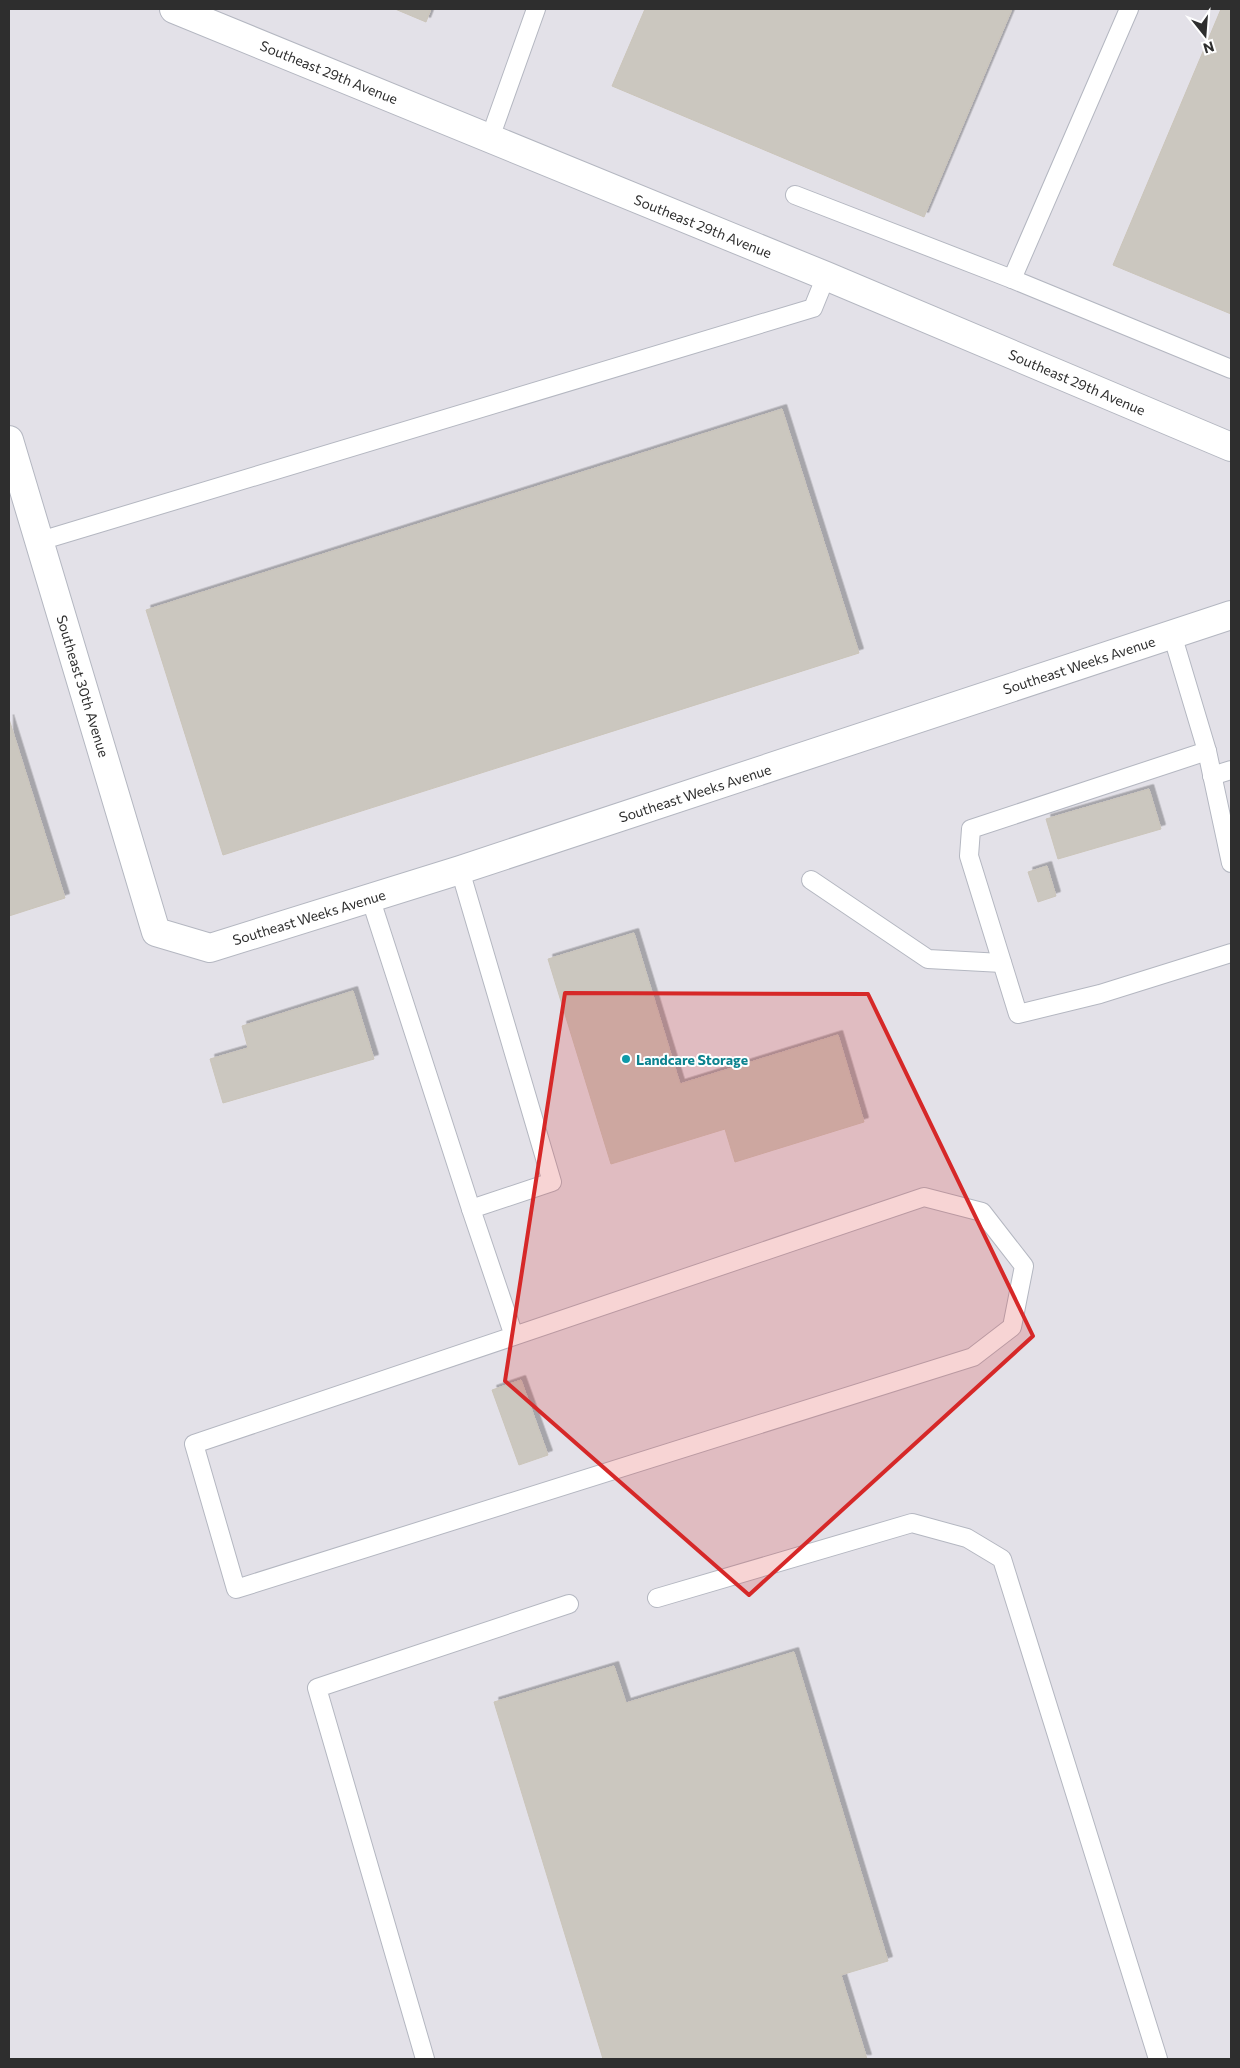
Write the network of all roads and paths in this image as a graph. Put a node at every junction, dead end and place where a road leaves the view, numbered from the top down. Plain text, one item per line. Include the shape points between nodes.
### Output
1 (174, 9) edge
2 (536, 9) edge
3 (1129, 9) edge
4 (490, 138) junction
5 (795, 195) dead end
6 (826, 276) junction
7 (1012, 279) junction
8 (1231, 369) edge
9 (1231, 447) edge
10 (10, 449) edge
11 (40, 541) junction
12 (1231, 615) edge
13 (1172, 634) junction
14 (1207, 751) junction
15 (1231, 770) edge
16 (1212, 776) junction
17 (1231, 863) edge
18 (460, 870) junction
19 (811, 880) dead end
20 (370, 897) junction
21 (156, 932) joint
22 (1231, 953) edge
23 (1002, 963) junction
24 (471, 1209) junction
25 (514, 1336) junction
26 (657, 1598) dead end
27 (569, 1604) dead end
28 (425, 2059) edge
29 (1158, 2059) edge

1 - 4 street, Southeast 29th Avenue
2 - 4 lane
3 - 7 lane
4 - 6 street, Southeast 29th Avenue
5 - 7 lane
6 - 9 street, Southeast 29th Avenue
6 - 11 lane via 813,308
7 - 8 lane
10 - 11 street, Southeast 30th Avenue
11 - 21 street, Southeast 30th Avenue
12 - 13 street, Southeast Weeks Avenue
13 - 14 lane
13 - 18 street, Southeast Weeks Avenue
14 - 16 lane
14 - 23 lane via 972,829 969,856
15 - 16 lane
16 - 17 lane
18 - 20 street, Southeast Weeks Avenue
18 - 24 lane via 552,1182
19 - 23 lane via 928,959
20 - 21 street, Southeast Weeks Avenue via 210,948
20 - 24 lane
22 - 23 lane via 1100,994 1018,1014
24 - 25 lane
25 - 25 lane via 924,1197 982,1212 1024,1266 1012,1327 973,1357 236,1589 194,1444
26 - 29 lane via 912,1523 967,1538 1002,1559
27 - 28 lane via 317,1688

